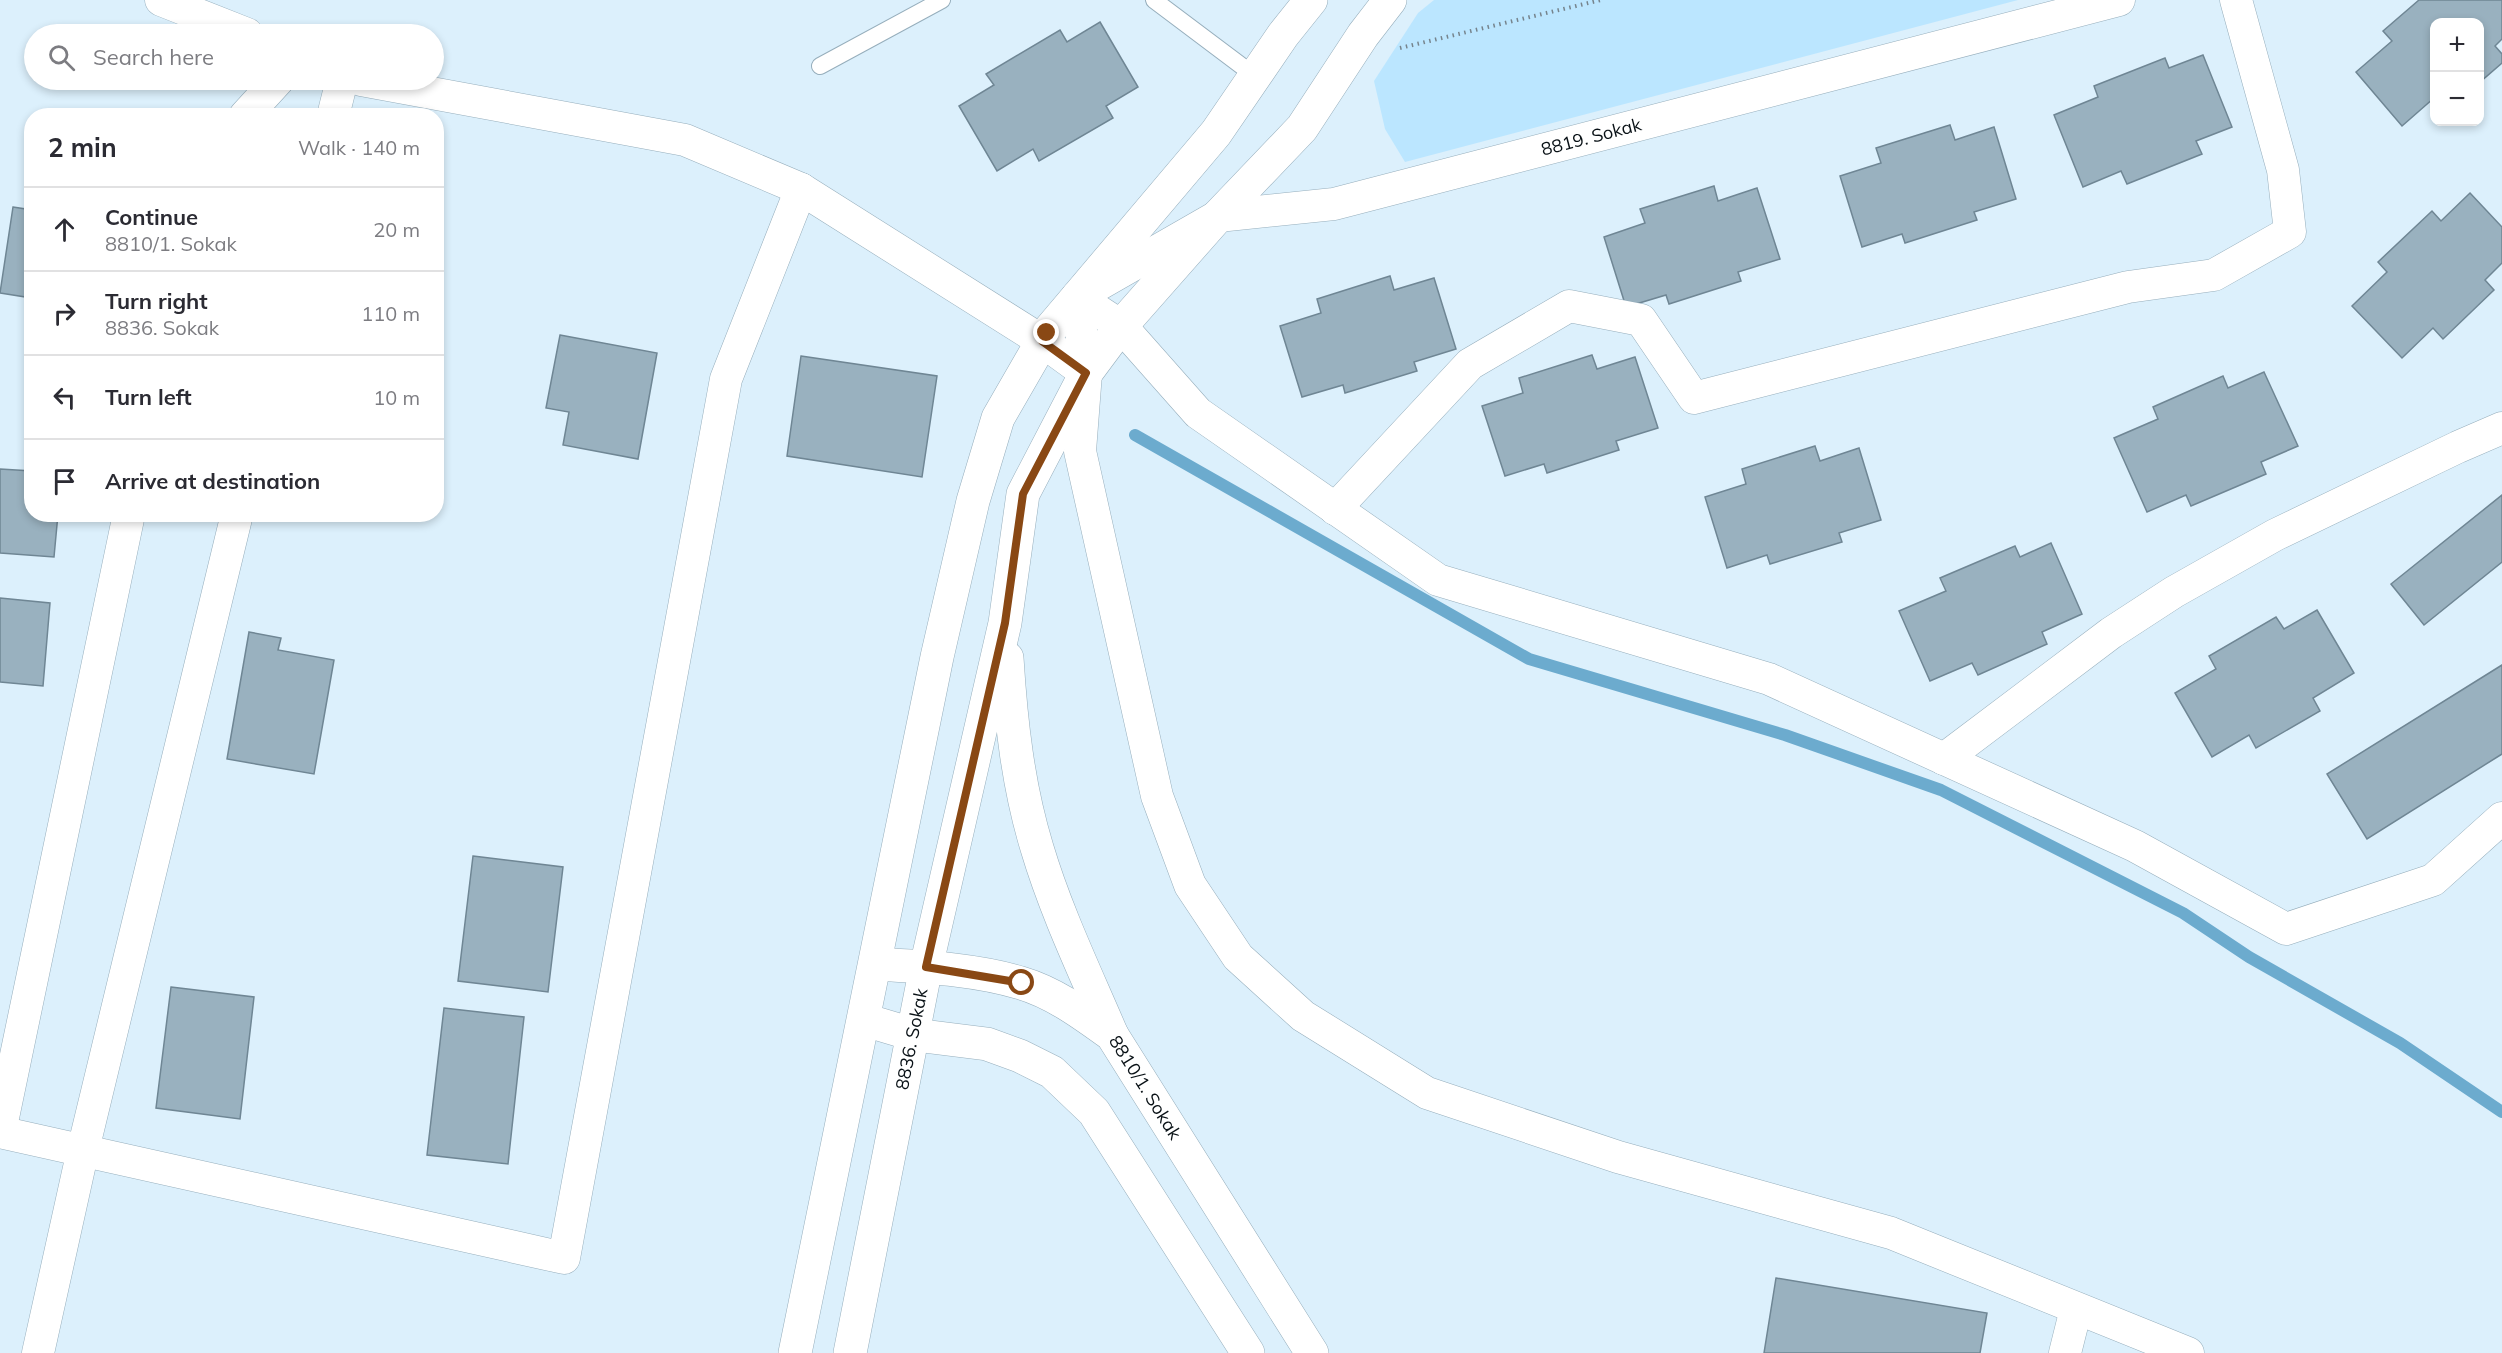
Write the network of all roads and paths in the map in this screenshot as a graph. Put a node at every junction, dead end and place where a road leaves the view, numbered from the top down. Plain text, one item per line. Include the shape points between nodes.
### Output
1 (161, 0) edge
2 (942, 0) edge
3 (1155, 0) edge
4 (1311, 0) edge
5 (1390, 0) edge
6 (1601, 0) edge
7 (2119, 0) edge
8 (2236, 0) edge
9 (222, 24) edge
10 (1363, 34) junction
11 (820, 66) dead end
12 (1255, 76) junction
13 (269, 90) edge
14 (340, 90) edge
15 (415, 90) edge
16 (252, 108) edge
17 (335, 108) edge
18 (801, 189) junction
19 (1218, 216) junction
20 (1077, 297) junction
21 (1121, 326) junction
22 (1042, 341) junction
23 (1086, 373) junction
24 (2502, 428) edge
25 (1335, 509) junction
26 (127, 522) edge
27 (235, 522) edge
28 (1005, 623) junction
29 (1944, 759) junction
30 (2502, 818) edge
31 (876, 964) junction
32 (926, 967) junction
33 (865, 1020) junction
34 (915, 1035) junction
35 (1112, 1035) junction
36 (0, 1132) edge
37 (83, 1150) junction
38 (2076, 1309) junction
39 (1244, 1351) edge
40 (38, 1353) edge
41 (795, 1353) edge
42 (850, 1353) edge
43 (1312, 1353) edge
44 (2066, 1353) edge
45 (2188, 1353) edge

1 - 9 street
2 - 11 lane
3 - 12 lane
4 - 12 street
5 - 10 street, 8836. Sokak
6 - 10 path via 1395,49
7 - 19 street, 8819. Sokak via 1334,204
8 - 25 street via 2283,170 2290,232 2214,275 2128,287 1694,398 1641,320 1569,306 1470,364
10 - 19 street, 8836. Sokak via 1302,128
12 - 20 street via 1216,133
13 - 16 street
14 - 17 street
15 - 18 street via 685,140
18 - 22 street
18 - 37 street via 726,379 564,1258
19 - 20 street, 8819. Sokak
19 - 21 street, 8836. Sokak
20 - 21 street
20 - 22 street
20 - 23 street
21 - 23 street, 8836. Sokak
21 - 25 street via 1198,413
22 - 23 street
22 - 31 street via 998,418 973,501 937,657
23 - 28 street, 8836. Sokak via 1023,494
23 - 38 street via 1080,451 1157,796 1190,885 1238,957 1303,1016 1427,1094 1618,1157 1892,1233
24 - 29 street via 2275,535 2174,592 2110,633
25 - 29 street via 1438,580 1769,679
26 - 36 street
27 - 37 street
28 - 32 street, 8836. Sokak
28 - 35 street via 1012,736 1037,848
29 - 30 street via 2135,846 2286,929 2433,880
31 - 32 street, 8810/1. Sokak
31 - 33 street
32 - 34 street, 8836. Sokak
32 - 35 street, 8810/1. Sokak via 1022,983 1069,1004
33 - 34 street
33 - 41 street
34 - 39 street via 987,1044 1020,1056 1052,1072 1094,1112
34 - 42 street, 8836. Sokak
35 - 43 street, 8810/1. Sokak
36 - 37 street
37 - 40 street
38 - 44 street
38 - 45 street

